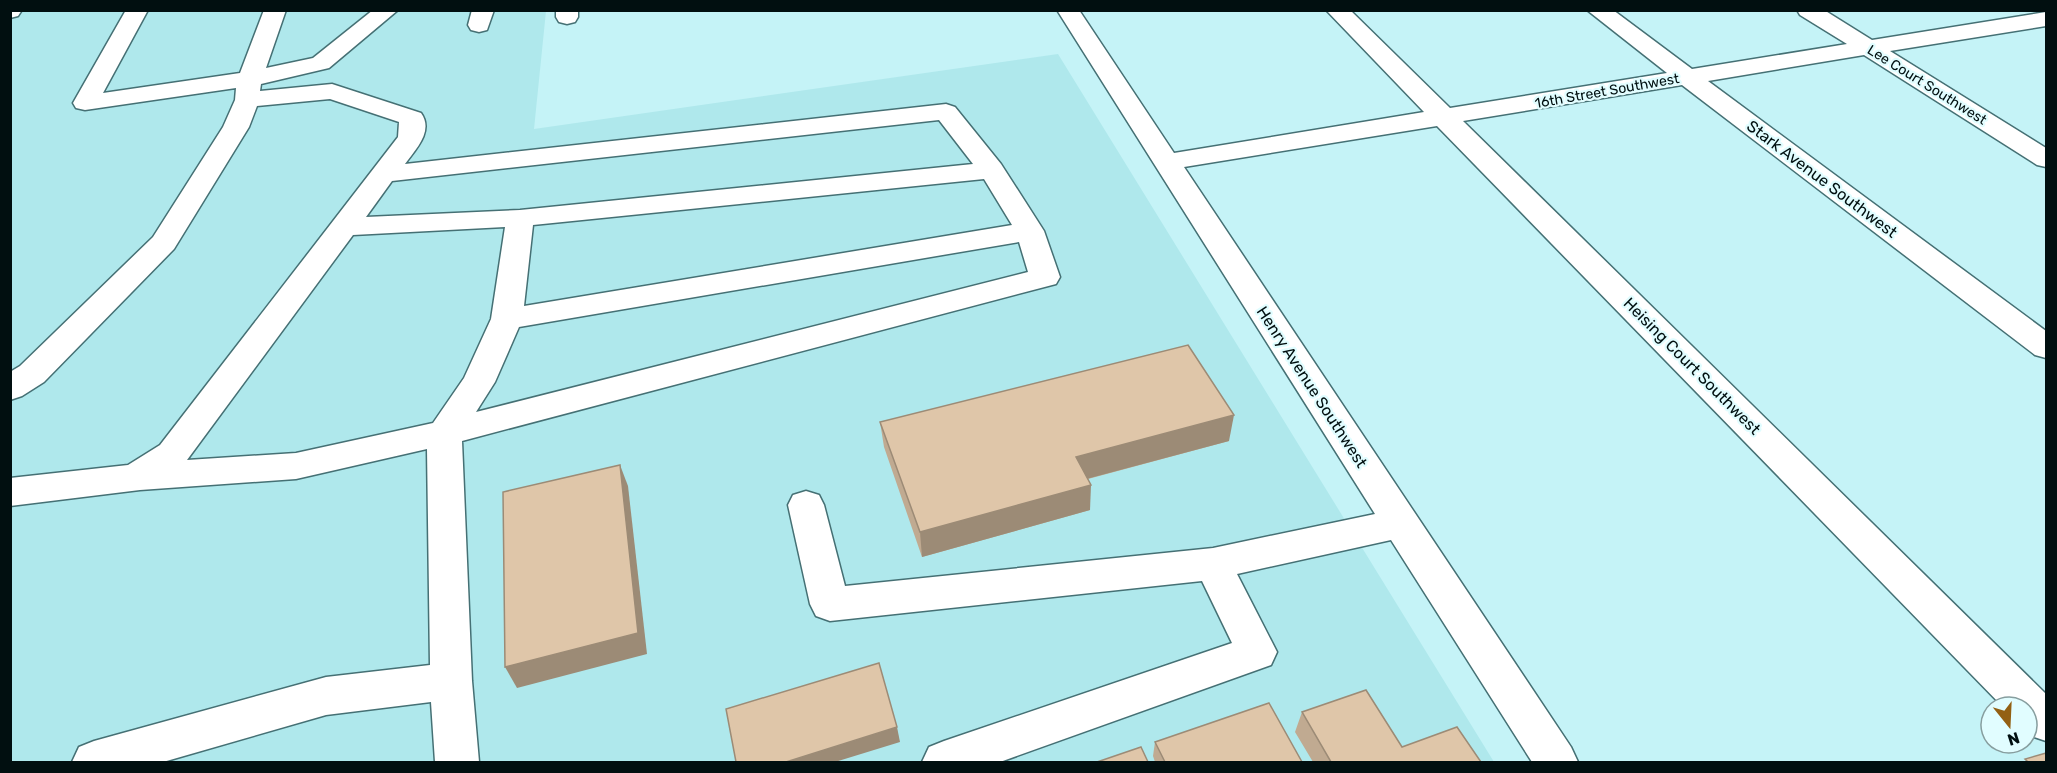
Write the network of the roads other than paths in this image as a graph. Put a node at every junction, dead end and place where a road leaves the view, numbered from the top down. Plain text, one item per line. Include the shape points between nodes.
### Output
1 (137, 10) edge
2 (275, 10) edge
3 (387, 10) edge
4 (1068, 10) edge
5 (1337, 10) edge
6 (1598, 10) edge
7 (1808, 10) edge
8 (2037, 19) edge
9 (1868, 48) junction
10 (1687, 78) junction
11 (248, 89) junction
12 (1445, 118) junction
13 (2046, 159) edge
14 (1166, 162) junction
15 (992, 170) junction
16 (385, 174) junction
17 (520, 218) junction
18 (343, 227) junction
19 (1030, 231) junction
20 (507, 319) junction
21 (2046, 346) edge
22 (10, 388) edge
23 (444, 433) junction
24 (136, 478) junction
25 (10, 492) edge
26 (806, 506) dead end
27 (1400, 524) junction
28 (1213, 564) junction
29 (451, 681) junction
30 (2046, 722) edge
31 (94, 762) edge
32 (457, 762) edge
33 (944, 762) edge
34 (1556, 762) edge

1 - 11 street via 85,103
2 - 11 street
3 - 11 street via 321,63
4 - 14 street, Henry Avenue Southwest
5 - 12 street, Heising Court Southwest
6 - 10 street, Stark Avenue Southwest
7 - 9 street, Lee Court Southwest
8 - 9 street, 16th Street Southwest
9 - 10 street, 16th Street Southwest
9 - 13 street, Lee Court Southwest
10 - 12 street, 16th Street Southwest
10 - 21 street, Stark Avenue Southwest
11 - 16 street via 332,91 412,118 411,138
11 - 22 street via 236,127 164,243 32,374
12 - 14 street, 16th Street Southwest
12 - 30 street, Heising Court Southwest
14 - 27 street, Henry Avenue Southwest
15 - 16 street via 946,112
15 - 17 street
15 - 19 street
16 - 18 street
17 - 18 street
17 - 20 street
18 - 24 street via 172,454
19 - 20 street
19 - 23 street via 1045,277
20 - 23 street via 479,382
23 - 24 street via 296,466
23 - 29 street
24 - 25 street
26 - 28 street via 830,604
27 - 28 street
27 - 34 street, Henry Avenue Southwest
28 - 33 street via 1257,652
29 - 31 street via 326,696
29 - 32 street

